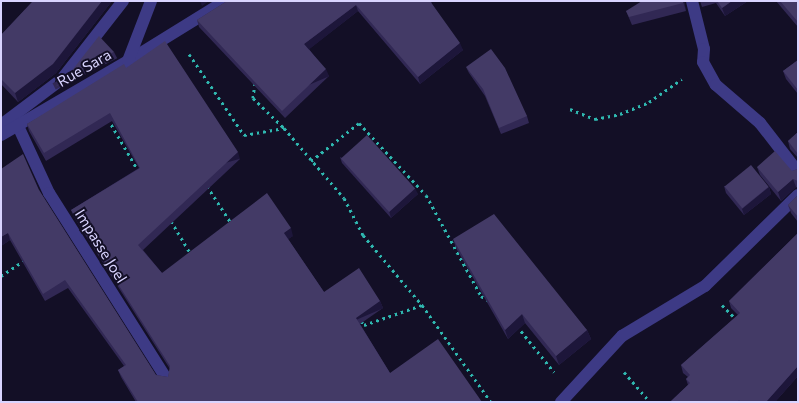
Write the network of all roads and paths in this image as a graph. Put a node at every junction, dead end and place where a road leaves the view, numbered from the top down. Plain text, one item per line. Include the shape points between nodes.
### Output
1 (123, 1) edge
2 (151, 1) edge
3 (225, 1) edge
4 (692, 1) edge
5 (174, 33) junction
6 (128, 61) junction
7 (703, 62) junction
8 (250, 75) edge
9 (88, 85) junction
10 (570, 109) dead end
11 (1, 124) edge
12 (18, 126) junction
13 (284, 128) junction
14 (1, 135) edge
15 (311, 161) junction
16 (798, 172) edge
17 (142, 177) edge
18 (206, 184) edge
19 (798, 194) edge
20 (167, 216) edge
21 (232, 225) edge
22 (34, 253) edge
23 (193, 257) edge
24 (1, 276) edge
25 (705, 286) junction
26 (422, 305) junction
27 (496, 305) edge
28 (359, 319) edge
29 (516, 324) edge
30 (744, 328) edge
31 (607, 351) junction
32 (166, 378) edge
33 (571, 392) junction
34 (491, 402) edge
35 (561, 402) edge
36 (650, 402) edge

1 - 11 street via 62,79
2 - 6 street, Rue Sara
3 - 5 street
4 - 7 street via 704,49
5 - 6 street
5 - 13 path via 244,135
6 - 9 street, Rue Sara
7 - 10 path via 662,94 629,111 596,119
7 - 16 street via 716,85 760,123
8 - 13 path via 255,83 253,98
9 - 12 street, Rue Sara
9 - 17 path
12 - 14 street, Rue Sara
12 - 32 street, Impasse Joel via 48,193
13 - 15 path
15 - 26 path via 344,198 363,235
15 - 27 path via 359,123 426,195 481,296
18 - 21 path
19 - 25 street
20 - 23 path
22 - 24 path
25 - 30 path
25 - 31 street via 622,336
26 - 28 path via 364,325
26 - 34 path
29 - 33 path
31 - 33 street
31 - 36 path
33 - 35 street

